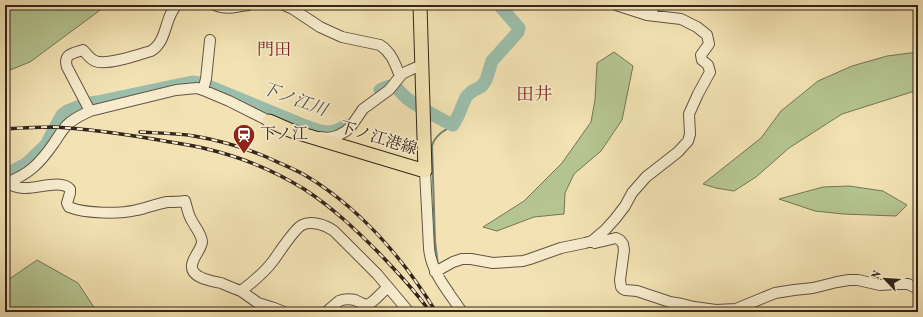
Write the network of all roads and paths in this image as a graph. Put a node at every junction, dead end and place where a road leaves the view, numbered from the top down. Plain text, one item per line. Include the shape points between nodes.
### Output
1 (177, 5) edge
2 (215, 5) edge
3 (248, 5) edge
4 (284, 5) edge
5 (300, 5) edge
6 (420, 5) edge
7 (616, 5) edge
8 (655, 5) edge
9 (650, 15) junction
10 (313, 22) junction
11 (210, 40) dead end
12 (422, 66) junction
13 (400, 76) junction
14 (204, 86) junction
15 (88, 107) junction
16 (269, 121) joint
17 (313, 137) junction
18 (426, 171) junction
19 (5, 183) edge
20 (592, 241) junction
21 (438, 270) junction
22 (388, 287) junction
23 (918, 289) edge
24 (241, 292) junction
25 (284, 312) edge
26 (326, 312) edge
27 (409, 312) edge
28 (462, 312) edge

1 - 15 street via 172,11 160,43 151,51 106,63 91,59 83,50 68,56 67,67
2 - 3 street via 231,8
4 - 10 street
5 - 10 street
6 - 12 main road, 下ノ江港線
7 - 9 street
8 - 9 street
9 - 20 street via 681,19 707,35 709,44 701,55 710,72 690,114 688,141 678,152 646,176 615,219
10 - 13 street via 342,37 385,48 392,56
11 - 14 street
12 - 13 street
12 - 18 main road, 下ノ江港線
13 - 17 street via 391,87 363,110 350,128 328,138
14 - 15 street
14 - 16 street
15 - 19 street via 67,125 33,168 21,177
16 - 17 main road, 下ノ江港線
17 - 18 main road, 下ノ江港線
18 - 21 street via 430,259
19 - 24 street via 25,188 65,186 70,189 67,203 70,207 98,213 135,211 167,202 185,201 202,242 193,262 194,273
20 - 21 street via 560,248 523,261 494,263 466,259
20 - 23 street via 599,243 616,238 623,244 620,280 623,289 694,307 736,309 775,293 850,280 880,286 908,284
21 - 28 street
22 - 24 street via 334,231 327,226 310,223 297,228 270,265
22 - 26 street via 368,304 340,300
22 - 27 street
24 - 25 street via 258,303

